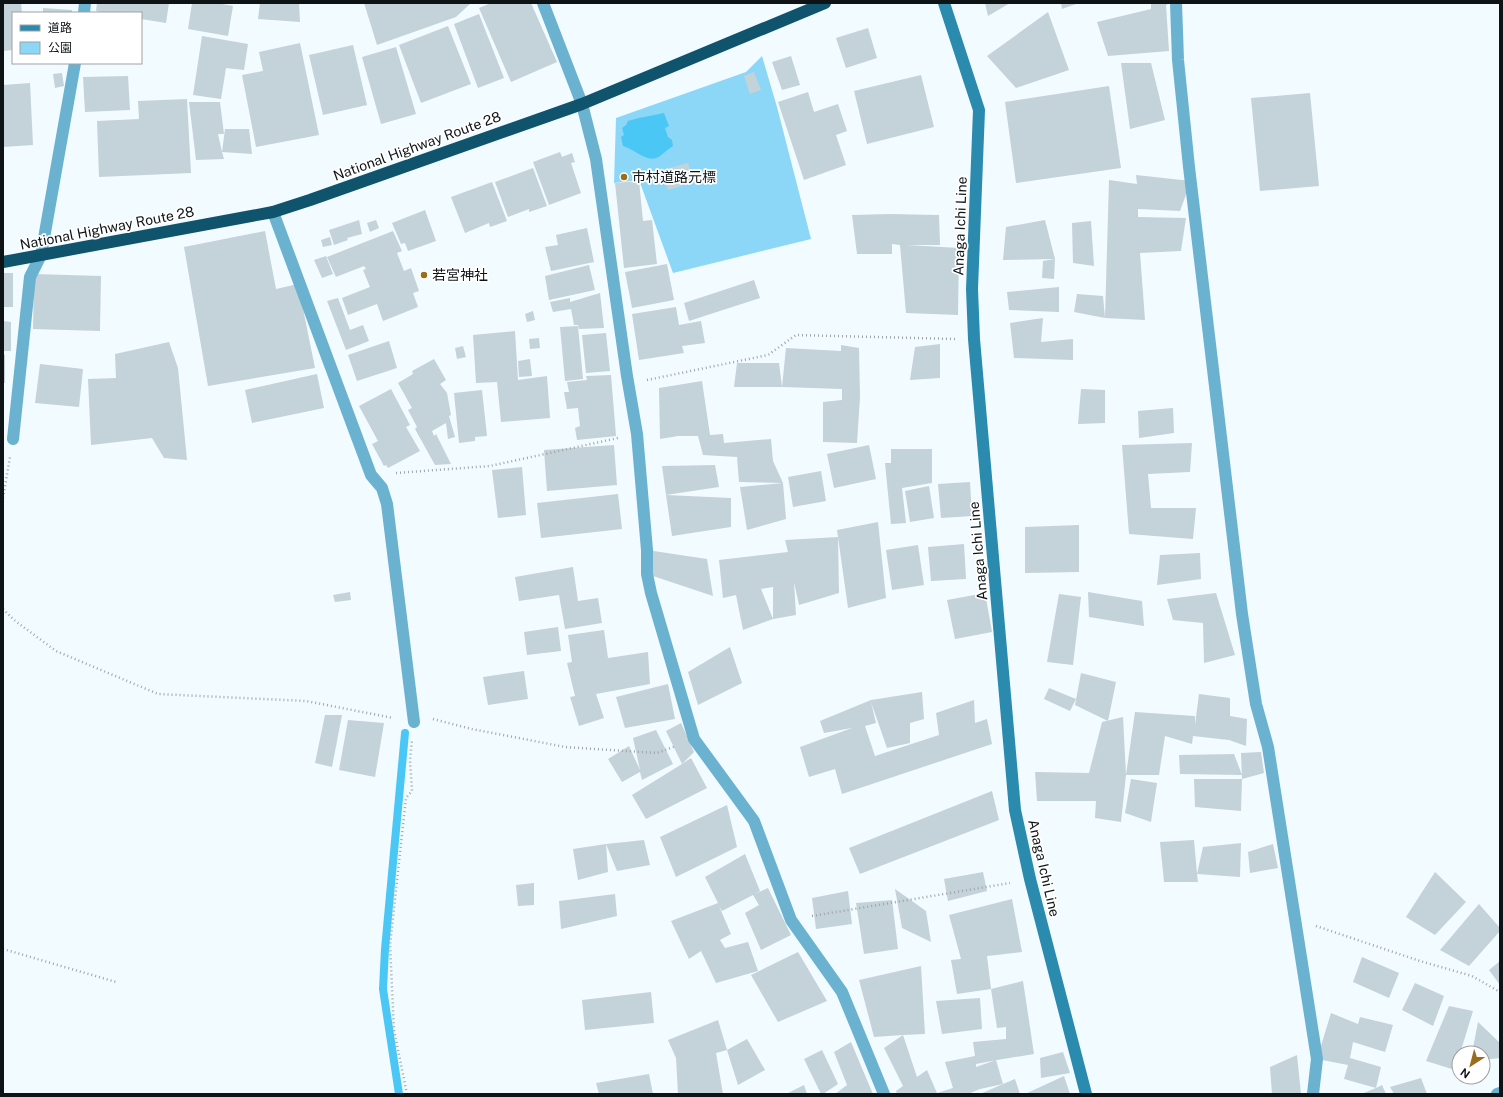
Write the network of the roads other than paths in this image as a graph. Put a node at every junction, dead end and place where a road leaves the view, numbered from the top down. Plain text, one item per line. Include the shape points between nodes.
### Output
1 (543, 3) edge
2 (825, 3) edge
3 (944, 3) edge
4 (1176, 3) edge
5 (75, 64) edge
6 (582, 104) junction
7 (273, 212) junction
8 (41, 256) junction
9 (3, 262) edge
10 (13, 439) road end
11 (414, 722) road end
12 (1500, 1093) edge
13 (884, 1094) edge
14 (1086, 1094) edge
15 (1313, 1094) edge
16 (1497, 1094) edge

1 - 6 street
2 - 6 highway, National Highway Route 28
3 - 14 main road, Anaga Ichi Line via 979,110 972,289 974,339 1015,810 1030,879
4 - 15 street via 1178,60 1188,160 1242,614 1256,704 1268,747 1317,1060
5 - 8 street
6 - 7 highway, National Highway Route 28
6 - 13 street via 596,159 637,434 649,586 694,739 754,821 791,920 842,992
7 - 8 highway, National Highway Route 28
7 - 11 street via 371,475 382,488 387,504
8 - 9 highway, National Highway Route 28
8 - 10 street via 30,276
12 - 16 street

